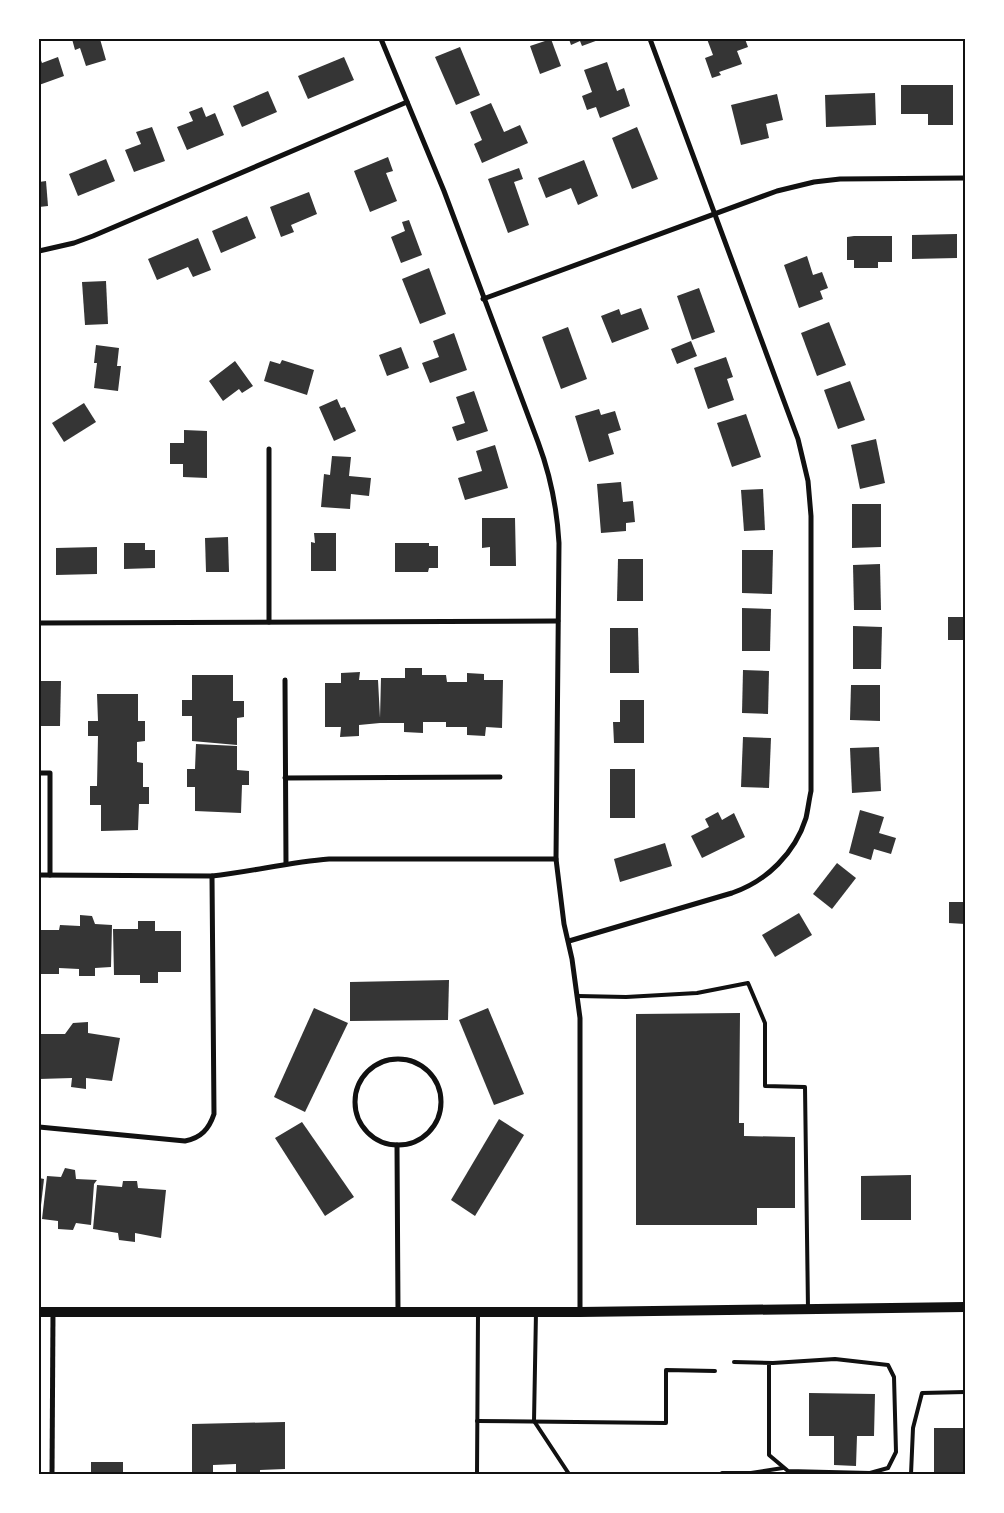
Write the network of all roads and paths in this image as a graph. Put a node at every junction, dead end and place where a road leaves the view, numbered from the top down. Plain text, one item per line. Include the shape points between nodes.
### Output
1 (381, 39) edge
2 (650, 39) edge
3 (407, 102) junction
4 (965, 178) edge
5 (715, 214) junction
6 (39, 251) edge
7 (484, 299) junction
8 (269, 449) dead end
9 (558, 621) junction
10 (269, 622) junction
11 (39, 623) edge
12 (285, 680) dead end
13 (39, 773) edge
14 (500, 777) dead end
15 (285, 778) junction
16 (556, 859) junction
17 (286, 864) junction
18 (50, 875) junction
19 (39, 876) edge
20 (212, 876) junction
21 (569, 941) junction
22 (578, 996) junction
23 (39, 1127) edge
24 (397, 1145) junction
25 (965, 1307) edge
26 (808, 1308) junction
27 (39, 1312) edge
28 (53, 1312) junction
29 (398, 1312) junction
30 (478, 1312) junction
31 (536, 1312) junction
32 (580, 1312) junction
33 (965, 1339) edge
34 (965, 1343) edge
35 (734, 1362) dead end
36 (769, 1363) junction
37 (716, 1371) dead end
38 (965, 1392) edge
39 (477, 1421) junction
40 (534, 1421) junction
41 (783, 1468) junction
42 (722, 1473) edge
43 (52, 1474) edge
44 (477, 1474) edge
45 (569, 1474) edge
46 (911, 1474) edge

1 - 3 street
2 - 5 street
3 - 6 street via 81,241
3 - 7 street
4 - 5 street via 859,178 804,184
5 - 7 street
5 - 21 street via 798,439 808,481 811,516 811,791 806,816 796,840 776,867 740,890
7 - 9 street via 550,480 558,529
8 - 10 street
9 - 10 street
9 - 16 street
10 - 11 street
12 - 15 street
13 - 18 street via 50,773
14 - 15 street
15 - 17 street
16 - 17 street via 341,858
16 - 21 street
17 - 20 street
18 - 19 street
18 - 20 street
20 - 23 street via 214,1114 210,1124 199,1136 185,1141
21 - 22 street
22 - 26 lane via 697,993 748,983 765,1023 765,1086 805,1087
22 - 32 street
24 - 24 street via 378,1140 368,1133 360,1122 355,1104 359,1085 370,1070 381,1063 400,1060 413,1062 429,1074 437,1085 440,1104 435,1123 427,1134 410,1144
24 - 29 street
25 - 26 main road
26 - 32 main road
27 - 28 main road
28 - 29 main road
28 - 43 street
29 - 30 main road
30 - 31 main road
30 - 39 lane
31 - 32 main road
31 - 40 lane
33 - 34 lane
35 - 36 lane
36 - 41 lane via 769,1455
36 - 41 lane via 844,1360 888,1365 894,1377 896,1452 888,1468 870,1473 788,1472
37 - 40 lane via 666,1370 666,1423
38 - 46 lane via 922,1393 913,1428
39 - 40 lane
39 - 44 lane
40 - 45 lane
41 - 42 lane

